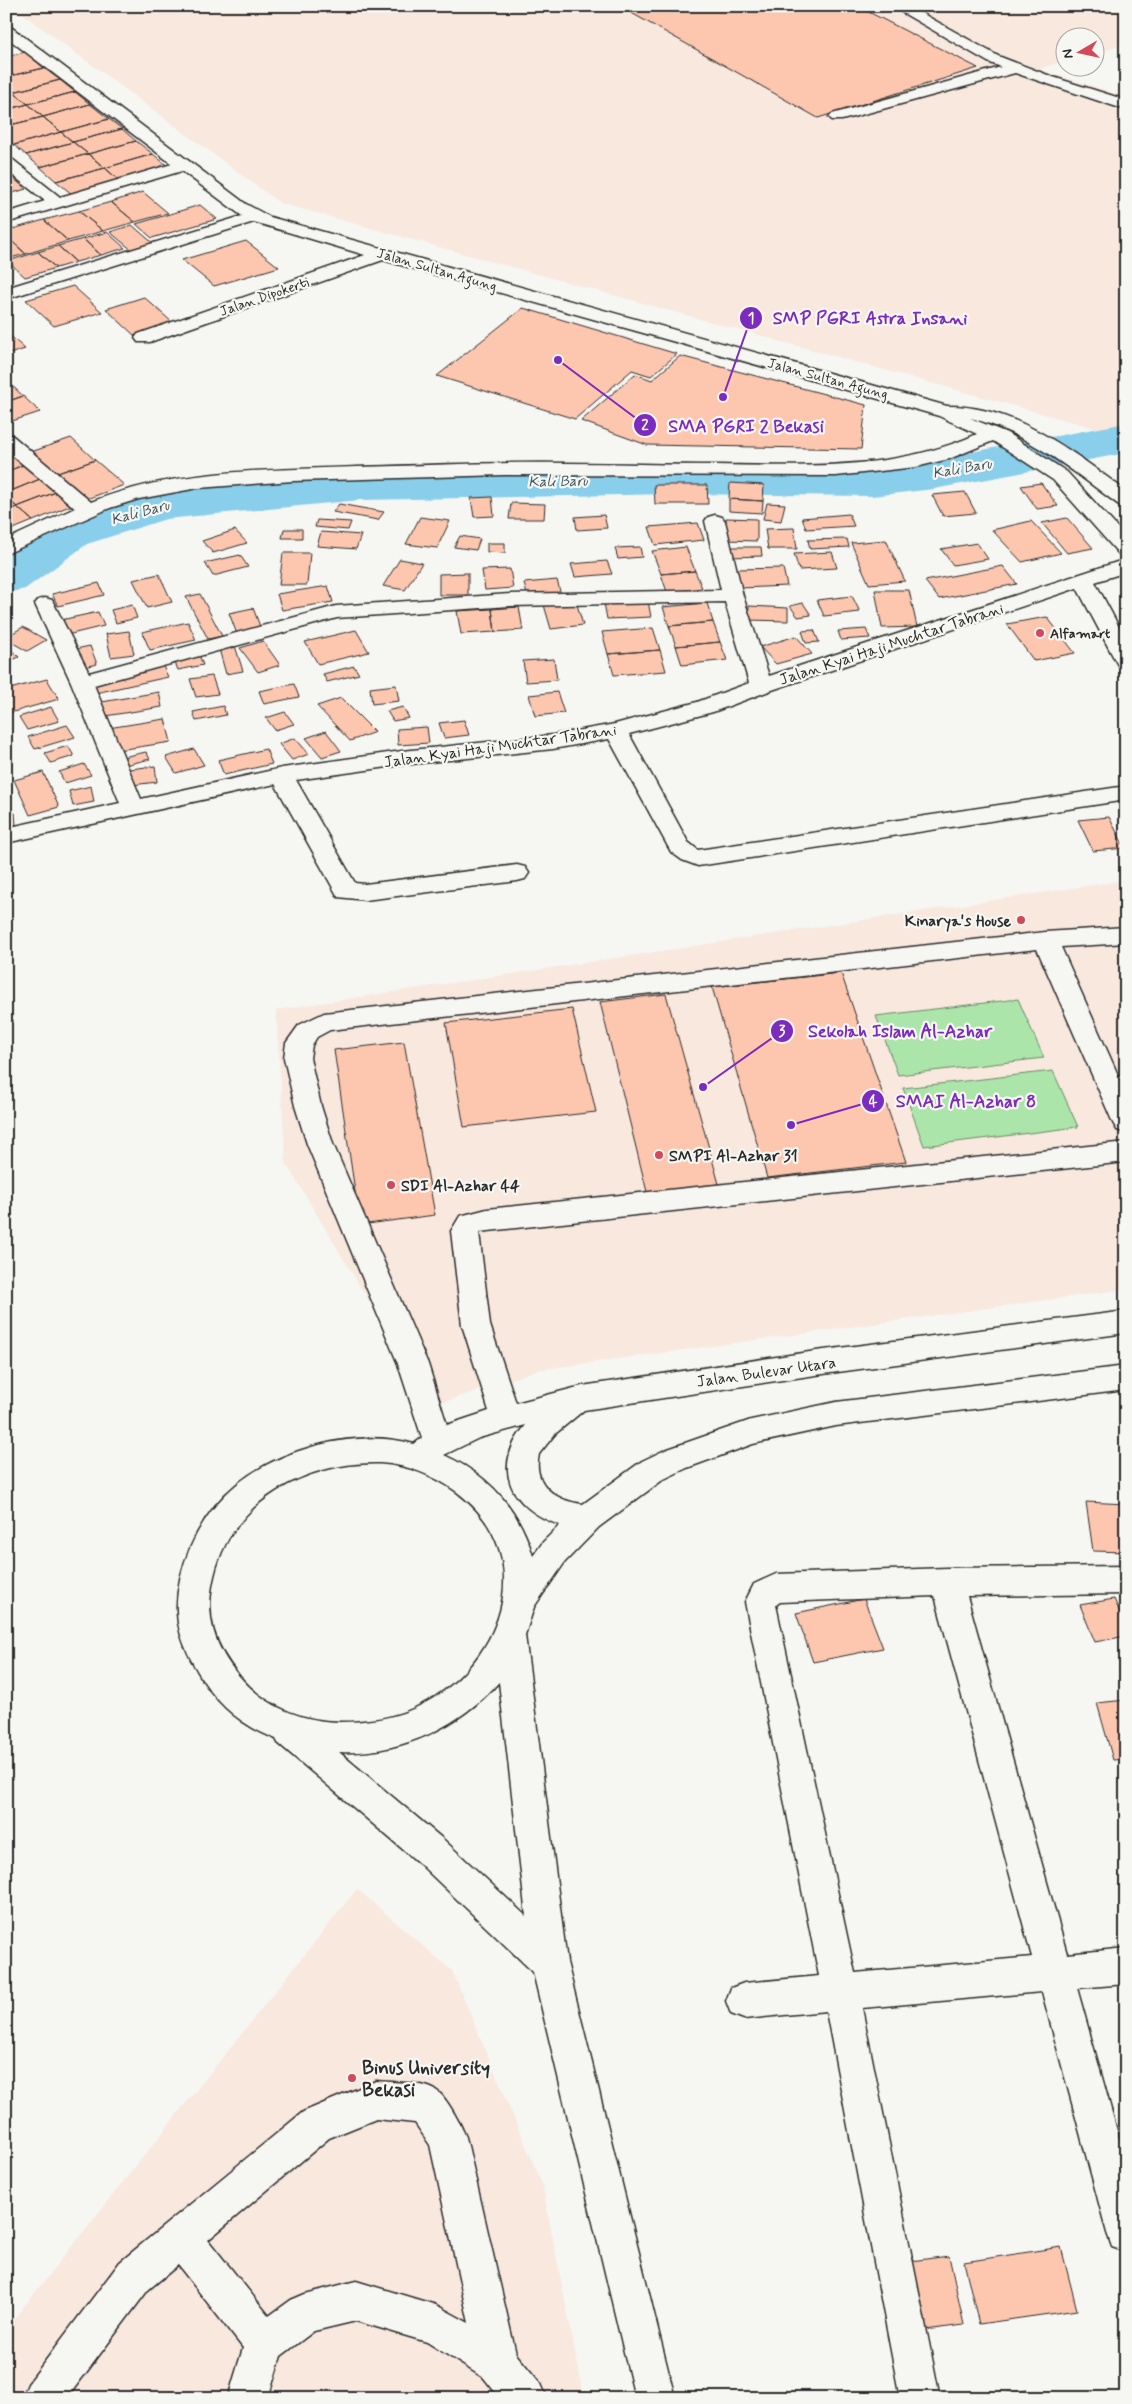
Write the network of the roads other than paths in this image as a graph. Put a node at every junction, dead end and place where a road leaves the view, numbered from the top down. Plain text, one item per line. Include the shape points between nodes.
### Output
1 (898, 6) edge
2 (6, 30) edge
3 (25, 44) junction
4 (6, 48) edge
5 (1015, 68) junction
6 (1126, 105) edge
7 (837, 116) dead end
8 (6, 162) edge
9 (183, 166) junction
10 (57, 203) junction
11 (254, 217) junction
12 (6, 218) edge
13 (383, 254) junction
14 (6, 294) edge
15 (144, 338) dead end
16 (1003, 433) junction
17 (6, 440) edge
18 (1126, 501) edge
19 (88, 509) junction
20 (715, 521) dead end
21 (6, 548) edge
22 (1126, 550) edge
23 (1126, 565) edge
24 (1083, 580) junction
25 (733, 596) junction
26 (45, 604) dead end
27 (1126, 660) edge
28 (82, 682) junction
29 (761, 686) junction
30 (616, 731) junction
31 (282, 775) junction
32 (1126, 793) edge
33 (133, 807) junction
34 (6, 836) edge
35 (517, 873) dead end
36 (1126, 935) edge
37 (1045, 940) junction
38 (1126, 1123) edge
39 (1126, 1152) edge
40 (1126, 1322) edge
41 (1126, 1378) edge
42 (582, 1398) junction
43 (506, 1418) junction
44 (428, 1450) junction
45 (588, 1518) junction
46 (1126, 1580) edge
47 (947, 1582) junction
48 (520, 1600) junction
49 (510, 1638) junction
50 (283, 1726) junction
51 (548, 1962) junction
52 (1126, 1966) edge
53 (1054, 1973) junction
54 (841, 1992) junction
55 (744, 2001) dead end
56 (1126, 2233) edge
57 (181, 2238) junction
58 (265, 2343) junction
59 (498, 2364) junction
60 (42, 2398) edge
61 (248, 2398) edge
62 (527, 2398) edge
63 (655, 2398) edge
64 (920, 2398) edge

1 - 5 street via 987,56
2 - 3 street, Jalan Sultan Agung
3 - 4 street
3 - 9 street, Jalan Sultan Agung
5 - 6 street
5 - 7 street
8 - 10 street
9 - 10 street
9 - 11 street, Jalan Sultan Agung
10 - 12 street
11 - 13 street, Jalan Sultan Agung
11 - 14 street
13 - 15 street, Jalan Dipokerti
13 - 16 street, Jalan Sultan Agung via 920,403 959,420
16 - 18 street via 1080,467
16 - 19 street via 967,448 896,465 858,470 448,470 240,477 193,482 135,494
16 - 22 street via 1060,476
17 - 19 street
19 - 21 street
20 - 25 street
23 - 24 street, Jalan Kyai Haji Muchtar Tabrani
24 - 27 street
24 - 29 street, Jalan Kyai Haji Muchtar Tabrani
25 - 28 street via 510,600 343,611
25 - 29 street
26 - 28 street
28 - 33 street
29 - 30 street, Jalan Kyai Haji Muchtar Tabrani via 705,707
30 - 31 street, Jalan Kyai Haji Muchtar Tabrani via 552,742
30 - 32 street via 679,847 698,858
31 - 33 street, Jalan Kyai Haji Muchtar Tabrani
31 - 35 street via 345,889 350,892
33 - 34 street, Jalan Kyai Haji Muchtar Tabrani
36 - 37 street
37 - 38 street
37 - 44 street via 324,1022 308,1031 299,1042 297,1058 311,1114 320,1144 413,1364
39 - 43 street via 470,1224 465,1231 476,1325
40 - 42 street, Jalan Bulevar Utara
41 - 45 street via 836,1414 750,1432 653,1470
42 - 43 street, Jalan Bulevar Utara
42 - 45 street via 552,1419 534,1438 523,1456 524,1478 532,1495 546,1507 564,1515
43 - 44 street, Jalan Bulevar Utara via 473,1427
44 - 48 street via 441,1466 481,1493 496,1511 516,1553 521,1576
44 - 50 street via 350,1451 316,1457 284,1470 254,1488 230,1510 210,1538 198,1567 192,1599 196,1630 207,1660 226,1688 252,1710
45 - 48 street via 554,1552
46 - 47 street
47 - 53 street
47 - 54 street via 776,1588 769,1590 761,1599
48 - 49 street
49 - 50 street via 492,1668 466,1695 434,1716 398,1731 360,1737 320,1736
49 - 51 street
50 - 51 street via 432,1852
51 - 63 street
52 - 53 street
53 - 54 street
53 - 56 street
54 - 55 street
54 - 64 street
57 - 58 street
57 - 59 street via 316,2126 376,2100 425,2105 448,2137
57 - 60 street via 134,2276
58 - 59 street via 305,2314 356,2301 436,2325
58 - 61 street
59 - 62 street

